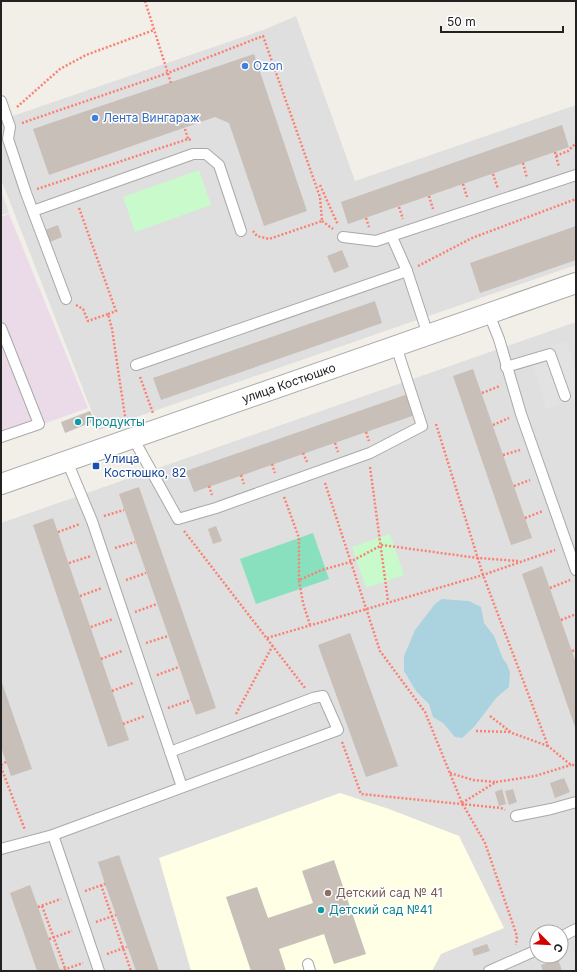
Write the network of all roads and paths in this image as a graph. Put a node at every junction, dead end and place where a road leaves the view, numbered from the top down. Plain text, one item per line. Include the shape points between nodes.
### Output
1 (145, 1) edge
2 (154, 30) junction
3 (168, 73) junction
4 (171, 82) dead end
5 (1, 100) edge
6 (6, 116) junction
7 (10, 127) junction
8 (185, 129) dead end
9 (188, 139) dead end
10 (576, 143) edge
11 (556, 156) dead end
12 (576, 175) edge
13 (320, 185) dead end
14 (74, 196) junction
15 (576, 199) edge
16 (33, 211) junction
17 (241, 231) joint
18 (343, 237) joint
19 (392, 237) junction
20 (407, 271) junction
21 (576, 283) edge
22 (66, 299) joint
23 (108, 314) junction
24 (489, 314) junction
25 (1, 328) edge
26 (428, 335) junction
27 (396, 346) junction
28 (136, 365) joint
29 (506, 367) junction
30 (511, 382) junction
31 (482, 393) dead end
32 (565, 396) dead end
33 (521, 414) junction
34 (435, 420) dead end
35 (493, 425) dead end
36 (159, 429) junction
37 (129, 431) junction
38 (1, 437) edge
39 (533, 445) junction
40 (370, 453) junction
41 (503, 455) dead end
42 (67, 461) junction
43 (322, 470) junction
44 (543, 475) junction
45 (1, 484) edge
46 (279, 485) junction
47 (514, 486) dead end
48 (553, 508) junction
49 (525, 518) dead end
50 (178, 519) junction
51 (382, 545) junction
52 (566, 547) junction
53 (478, 558) junction
54 (520, 561) junction
55 (350, 562) junction
56 (576, 570) edge
57 (483, 574) junction
58 (576, 578) edge
59 (298, 580) junction
60 (550, 588) dead end
61 (388, 601) junction
62 (364, 608) junction
63 (576, 614) edge
64 (561, 620) dead end
65 (310, 625) junction
66 (267, 638) junction
67 (273, 646) junction
68 (576, 650) edge
69 (572, 651) dead end
70 (313, 698) junction
71 (490, 716) dead end
72 (232, 729) junction
73 (338, 730) junction
74 (476, 731) dead end
75 (512, 732) junction
76 (548, 746) junction
77 (170, 752) junction
78 (6, 762) dead end
79 (571, 765) junction
80 (576, 765) edge
81 (1, 766) edge
82 (450, 773) junction
83 (496, 782) junction
84 (182, 787) junction
85 (576, 802) edge
86 (462, 803) junction
87 (516, 816) joint
88 (53, 835) junction
89 (28, 840) junction
90 (1, 849) edge
91 (101, 885) dead end
92 (42, 906) dead end
93 (529, 953) edge
94 (514, 960) junction
95 (66, 971) edge
96 (99, 971) edge
97 (131, 971) edge
98 (489, 971) edge

1 - 2 path
2 - 3 path
2 - 6 path via 86,55 60,69
3 - 4 path
3 - 7 path
3 - 17 path via 263,36 320,197 322,220 269,239 258,236 252,228
5 - 6 lane
6 - 7 lane
7 - 16 lane via 8,139
8 - 9 path
10 - 11 path via 568,151
12 - 19 lane
13 - 18 path
14 - 16 lane
14 - 17 lane via 193,154 206,154 219,165
14 - 23 path via 116,311
15 - 20 path via 472,238
16 - 22 lane
18 - 19 lane via 376,241
19 - 20 lane
20 - 26 lane
20 - 28 lane
21 - 24 street, улица Костюшко
22 - 23 path via 83,309 88,321
23 - 37 path
24 - 26 street, улица Костюшко
24 - 29 lane
25 - 38 lane via 39,424
26 - 27 street, улица Костюшко
27 - 36 street, улица Костюшко
27 - 40 lane via 422,426
28 - 36 path
29 - 30 lane
29 - 32 lane via 550,354
30 - 31 path
30 - 33 lane
33 - 35 path
33 - 39 lane
34 - 53 path
36 - 37 street, улица Костюшко
37 - 42 street, улица Костюшко
37 - 50 lane
39 - 41 path
39 - 44 lane
40 - 43 lane
40 - 51 path via 369,464
42 - 45 street, улица Костюшко
42 - 77 lane via 92,521
43 - 46 lane
43 - 55 path
44 - 47 path
44 - 48 lane
46 - 50 lane
46 - 59 path via 299,538
48 - 49 path
48 - 52 lane
50 - 66 path via 179,525
51 - 53 path
51 - 55 path
51 - 61 path
52 - 54 path
52 - 56 lane
53 - 54 path
53 - 57 path
54 - 57 path
55 - 59 path
55 - 62 path
57 - 61 path
57 - 76 path
58 - 60 path
59 - 65 path
61 - 62 path
62 - 65 path
62 - 82 path via 380,651 425,712
63 - 64 path
65 - 66 path
66 - 67 path
67 - 70 path
67 - 72 path via 230,724
68 - 69 path
70 - 72 lane
70 - 73 lane via 323,696
71 - 75 path
72 - 77 lane
73 - 84 lane
73 - 86 path via 361,794
74 - 75 path
75 - 76 path
76 - 79 path
77 - 84 lane
78 - 81 path
79 - 80 path
79 - 83 path via 535,776
81 - 89 path
82 - 83 path via 473,780
82 - 86 path
83 - 86 path
84 - 88 lane
85 - 87 lane via 551,810
86 - 87 path via 501,808
86 - 94 path via 485,844 517,936
88 - 89 lane
88 - 96 lane
89 - 90 lane
91 - 97 path
92 - 95 path
93 - 94 lane
94 - 98 lane

